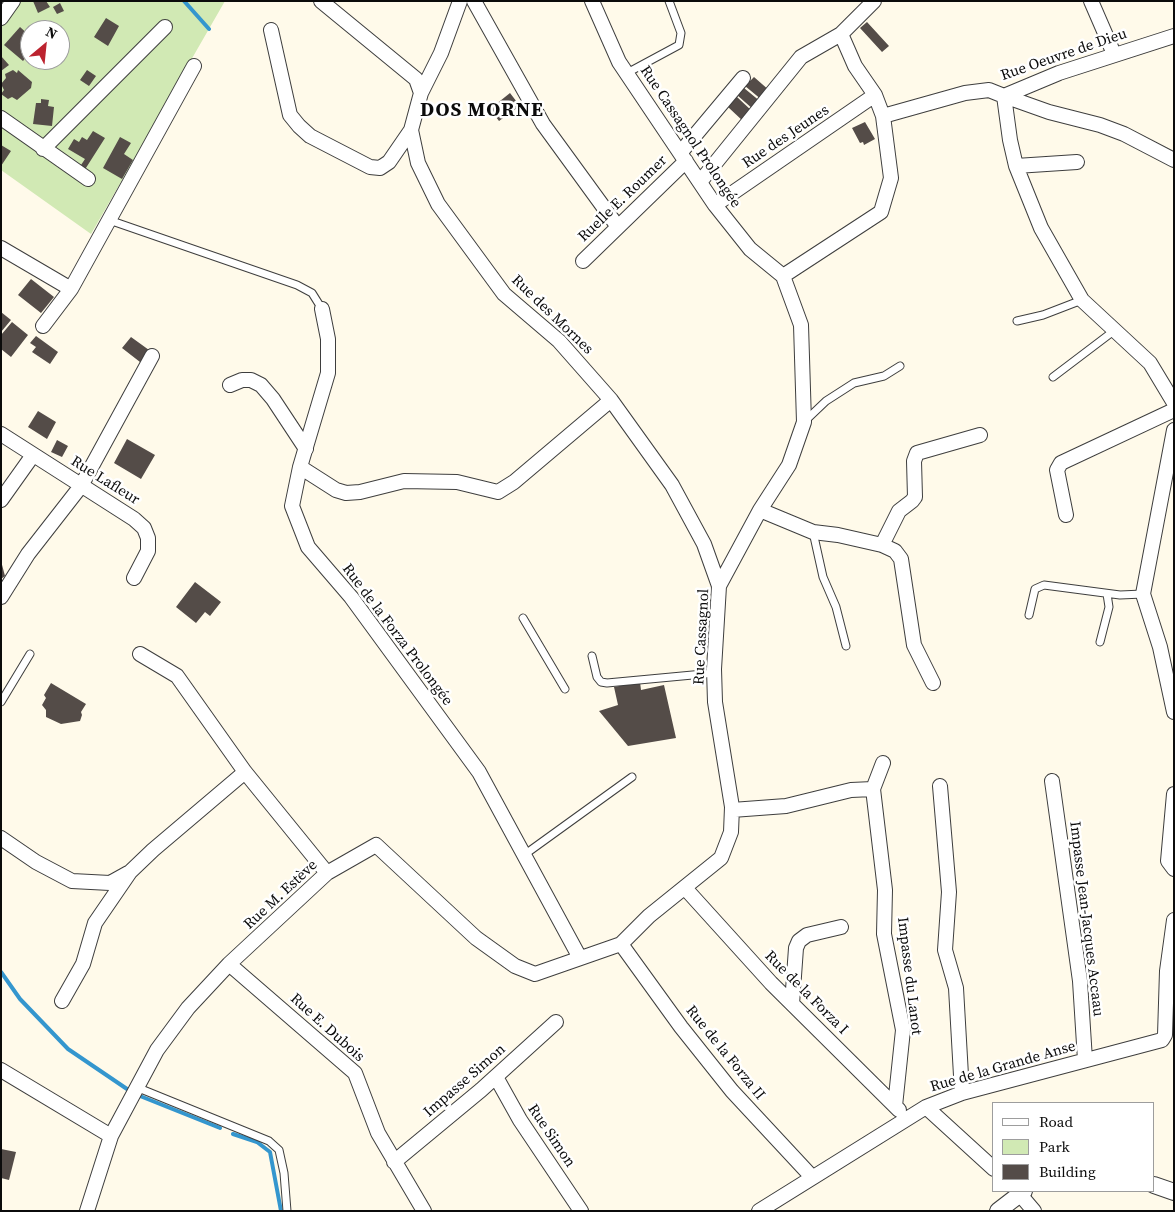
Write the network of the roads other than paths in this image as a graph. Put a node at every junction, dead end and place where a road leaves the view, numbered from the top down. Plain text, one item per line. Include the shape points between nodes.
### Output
1 (13, 1) edge
2 (321, 1) edge
3 (460, 1) edge
4 (474, 1) edge
5 (592, 1) edge
6 (669, 1) edge
7 (874, 1) edge
8 (1091, 1) edge
9 (1, 18) edge
10 (165, 26) dead end
11 (271, 30) dead end
12 (841, 34) junction
13 (1174, 36) edge
14 (1114, 54) junction
15 (194, 66) dead end
16 (627, 73) junction
17 (743, 78) dead end
18 (421, 93) junction
19 (875, 95) junction
20 (1004, 96) junction
21 (883, 116) junction
22 (1, 118) edge
23 (411, 130) junction
24 (42, 149) junction
25 (684, 157) junction
26 (1174, 160) edge
27 (1077, 162) dead end
28 (1016, 166) junction
29 (88, 179) dead end
30 (700, 182) junction
31 (715, 205) junction
32 (109, 220) junction
33 (618, 227) junction
34 (1, 248) edge
35 (583, 261) dead end
36 (783, 276) junction
37 (71, 289) junction
38 (1082, 300) junction
39 (322, 310) joint
40 (1017, 321) dead end
41 (43, 326) dead end
42 (1115, 330) junction
43 (152, 356) dead end
44 (900, 366) dead end
45 (1053, 377) dead end
46 (230, 385) dead end
47 (611, 400) junction
48 (1174, 403) edge
49 (1174, 410) edge
50 (804, 422) junction
51 (1174, 430) edge
52 (1, 434) edge
53 (980, 435) dead end
54 (306, 449) junction
55 (33, 455) junction
56 (300, 467) junction
57 (81, 486) junction
58 (1, 500) edge
59 (760, 510) junction
60 (1066, 515) dead end
61 (813, 532) junction
62 (882, 545) junction
63 (134, 578) dead end
64 (719, 586) junction
65 (1107, 594) junction
66 (1143, 594) junction
67 (1, 597) edge
68 (1029, 615) dead end
69 (523, 618) dead end
70 (1100, 642) dead end
71 (846, 646) dead end
72 (30, 654) dead end
73 (140, 654) dead end
74 (592, 656) dead end
75 (714, 673) junction
76 (932, 683) dead end
77 (564, 689) dead end
78 (1, 702) edge
79 (1174, 712) edge
80 (883, 763) dead end
81 (246, 772) junction
82 (632, 777) dead end
83 (1052, 781) dead end
84 (940, 786) dead end
85 (873, 789) junction
86 (1174, 794) edge
87 (732, 810) junction
88 (1, 838) edge
89 (524, 856) junction
90 (1174, 869) edge
91 (130, 872) junction
92 (327, 874) junction
93 (685, 888) junction
94 (1174, 920) edge
95 (842, 927) dead end
96 (621, 944) junction
97 (580, 958) junction
98 (230, 964) junction
99 (62, 1000) dead end
100 (792, 1004) junction
101 (556, 1022) dead end
102 (1085, 1060) junction
103 (1, 1070) edge
104 (496, 1077) junction
105 (136, 1087) junction
106 (962, 1093) junction
107 (896, 1106) junction
108 (926, 1107) junction
109 (906, 1118) junction
110 (111, 1136) junction
111 (394, 1162) junction
112 (992, 1167) edge
113 (812, 1177) junction
114 (1155, 1184) edge
115 (1021, 1192) edge
116 (1174, 1192) edge
117 (88, 1211) edge
118 (287, 1211) edge
119 (424, 1211) edge
120 (581, 1211) edge
121 (759, 1211) edge
122 (998, 1211) edge
123 (1034, 1211) edge

1 - 9 street
2 - 18 street via 416,79
3 - 18 street, Rue des Mornes via 442,53
4 - 33 street via 543,124
5 - 16 street, Rue Cassagnol Prolongée via 607,38
6 - 16 lane via 681,34 679,45
7 - 12 street
8 - 14 street
10 - 24 street
11 - 23 street via 290,115 310,136 370,167 380,168 389,162
12 - 19 street via 855,66
12 - 30 street via 801,57
13 - 14 street, Rue Oeuvre de Dieu
14 - 20 street, Rue Oeuvre de Dieu
15 - 32 street
16 - 25 street, Rue Cassagnol Prolongée
17 - 25 street, Ruelle E. Roumer
18 - 23 street, Rue des Mornes
19 - 21 street
19 - 31 street, Rue des Jeunes
20 - 21 street, Rue Oeuvre de Dieu via 989,90 973,92
20 - 26 street via 1124,134
20 - 28 street
21 - 36 street via 892,178 881,212
22 - 24 street
23 - 47 street, Rue des Mornes via 418,163 438,204 465,242 504,294 560,341
24 - 29 street
25 - 30 street, Rue Cassagnol Prolongée
25 - 33 street, Ruelle E. Roumer
27 - 28 street
28 - 38 street via 1042,228
30 - 31 street, Rue Cassagnol Prolongée
31 - 36 street, Rue Cassagnol Prolongée via 750,249
32 - 37 street
32 - 39 lane via 297,285 312,293
33 - 35 street, Ruelle E. Roumer
34 - 37 street
36 - 50 street, Rue Cassagnol via 801,325
37 - 41 street
38 - 40 lane
38 - 42 street
39 - 54 street, Rue de la Forza Prolongée via 328,339 328,373
42 - 45 lane
42 - 48 street via 1150,363
43 - 57 street
44 - 50 lane via 884,376 854,383 826,401
46 - 54 street via 242,380 261,385
47 - 56 street via 498,492 457,482 404,481 346,493
47 - 64 street, Rue des Mornes via 672,486 704,544
49 - 60 street via 1061,463 1057,470
50 - 59 street, Rue Cassagnol via 789,465
51 - 66 street
52 - 55 street, Rue Lafleur
53 - 62 street via 917,453 914,497 899,511
54 - 56 street, Rue de la Forza Prolongée
55 - 57 street, Rue Lafleur
55 - 58 street
56 - 89 street, Rue de la Forza Prolongée via 292,506 308,547 351,597 479,772
57 - 63 street, Rue Lafleur via 144,528 148,551
57 - 67 street via 28,554
59 - 61 street
59 - 64 street, Rue Cassagnol
61 - 62 street
61 - 71 lane via 823,577 836,607
62 - 76 street via 895,550 901,559 914,645
64 - 75 street, Rue Cassagnol
65 - 66 lane
65 - 68 lane via 1044,585 1035,589
65 - 70 lane via 1109,607
66 - 79 street via 1160,647
69 - 77 lane
72 - 78 lane
73 - 81 street via 177,676
74 - 75 lane via 597,677 607,683
75 - 87 street, Rue Cassagnol via 715,702
80 - 85 street, Impasse du Lanot
81 - 91 street
81 - 92 street
82 - 89 lane
83 - 102 street, Impasse Jean-Jacques Accaau via 1080,981
84 - 106 street via 949,892 945,950 956,988
85 - 87 street via 851,790 786,806
85 - 107 street, Impasse du Lanot via 885,890 884,934 903,1030
86 - 90 street via 1168,861
87 - 93 street, Rue Cassagnol via 731,832 721,858
88 - 91 street via 36,862 72,880 110,883
89 - 97 street, Rue de la Forza Prolongée
91 - 99 street via 95,923 83,964
92 - 97 street, Rue M. Estève via 376,845 476,938 515,966 535,974
92 - 98 street, Rue M. Estève
93 - 96 street, Rue Cassagnol via 648,916
93 - 100 street, Rue de la Forza I
94 - 102 street, Rue de la Grande Anse via 1167,971 1164,1038
95 - 100 street via 799,941
96 - 97 street, Rue M. Estève
96 - 113 street, Rue de la Forza II via 727,1084
98 - 105 street, Rue M. Estève via 188,1008 157,1050
98 - 111 street, Rue E. Dubois via 355,1073 378,1133
100 - 107 street, Rue de la Forza I
101 - 104 street, Impasse Simon
102 - 106 street, Rue de la Grande Anse
103 - 110 street
104 - 111 street, Impasse Simon
104 - 120 street, Rue Simon via 520,1120
105 - 110 street, Rue M. Estève
105 - 118 lane via 269,1141 280,1150
106 - 108 street, Rue de la Grande Anse
107 - 109 street, Rue de la Forza I
108 - 109 street, Rue de la Grande Anse
108 - 112 street
109 - 113 street, Rue de la Grande Anse
110 - 117 street, Rue M. Estève
111 - 119 street, Rue E. Dubois
113 - 121 street, Rue de la Grande Anse
114 - 116 street
115 - 122 street
115 - 123 street

